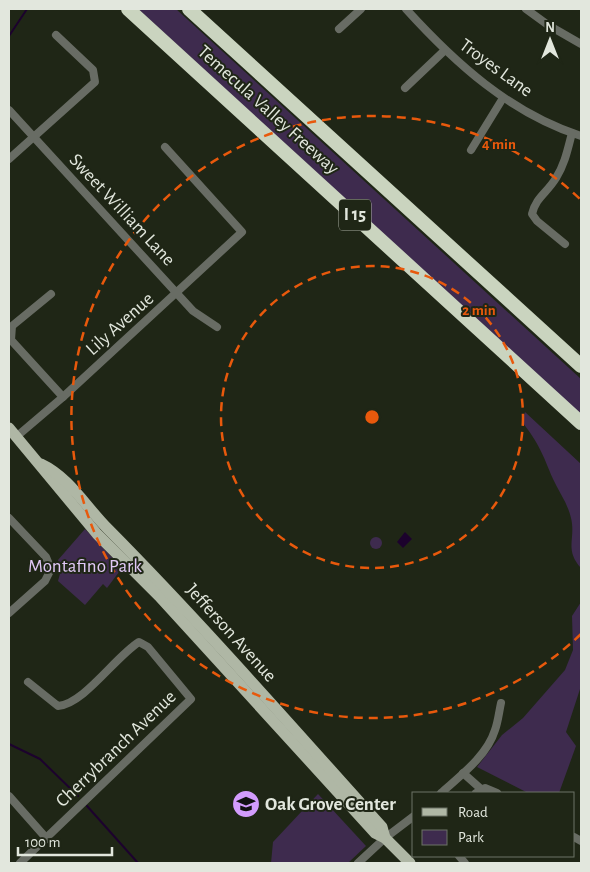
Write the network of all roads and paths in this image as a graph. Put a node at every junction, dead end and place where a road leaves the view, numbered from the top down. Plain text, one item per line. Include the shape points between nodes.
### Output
1 (128, 9) edge
2 (189, 9) edge
3 (360, 9) edge
4 (406, 9) edge
5 (526, 9) edge
6 (338, 29) dead end
7 (56, 35) dead end
8 (581, 44) edge
9 (444, 50) junction
10 (405, 88) dead end
11 (503, 98) junction
12 (9, 110) edge
13 (572, 133) junction
14 (581, 136) edge
15 (33, 138) junction
16 (165, 147) dead end
17 (471, 150) dead end
18 (9, 160) edge
19 (565, 244) dead end
20 (50, 294) dead end
21 (177, 294) junction
22 (217, 327) dead end
23 (581, 366) edge
24 (63, 397) junction
25 (581, 423) edge
26 (12, 433) edge
27 (40, 463) junction
28 (9, 518) edge
29 (160, 596) junction
30 (9, 613) edge
31 (232, 660) junction
32 (28, 682) dead end
33 (501, 703) dead end
34 (463, 773) junction
35 (479, 791) edge
36 (442, 792) edge
37 (494, 792) edge
38 (9, 796) edge
39 (412, 818) edge
40 (385, 838) junction
41 (47, 839) junction
42 (20, 863) edge
43 (358, 863) edge
44 (410, 863) edge

1 - 25 highway, Temecula Valley Freeway / I 15
2 - 23 highway, Temecula Valley Freeway / I 15
3 - 6 street
4 - 9 street, Troyes Lane
5 - 8 street
7 - 15 street via 93,70 95,82
9 - 10 street
9 - 11 street, Troyes Lane
11 - 13 street, Troyes Lane
11 - 17 street
12 - 15 street, Sweet William Lane
13 - 14 street, Troyes Lane
13 - 19 street via 556,178 535,201 532,214
15 - 18 street
15 - 21 street, Sweet William Lane
16 - 21 street, Lily Avenue via 242,232
20 - 24 street via 12,326 11,340
21 - 22 street, Sweet William Lane via 193,311
21 - 24 street, Lily Avenue
24 - 26 street, Lily Avenue
26 - 27 main road, Jefferson Avenue
27 - 29 main road, Jefferson Avenue via 97,534
27 - 31 main road, Jefferson Avenue via 56,471
28 - 30 street via 46,557 51,569 45,581
29 - 31 main road via 176,606 222,657
29 - 40 main road, Jefferson Avenue via 374,833
31 - 40 main road, Jefferson Avenue via 382,827
32 - 41 street, Cherrybranch Avenue via 58,706 66,705 139,642 148,647 192,699
33 - 34 street via 495,732 485,749
34 - 35 street
34 - 36 street
35 - 37 street via 485,788
38 - 41 street
39 - 40 street
40 - 43 street
40 - 44 main road, Jefferson Avenue
41 - 42 street, Cherrybranch Avenue

